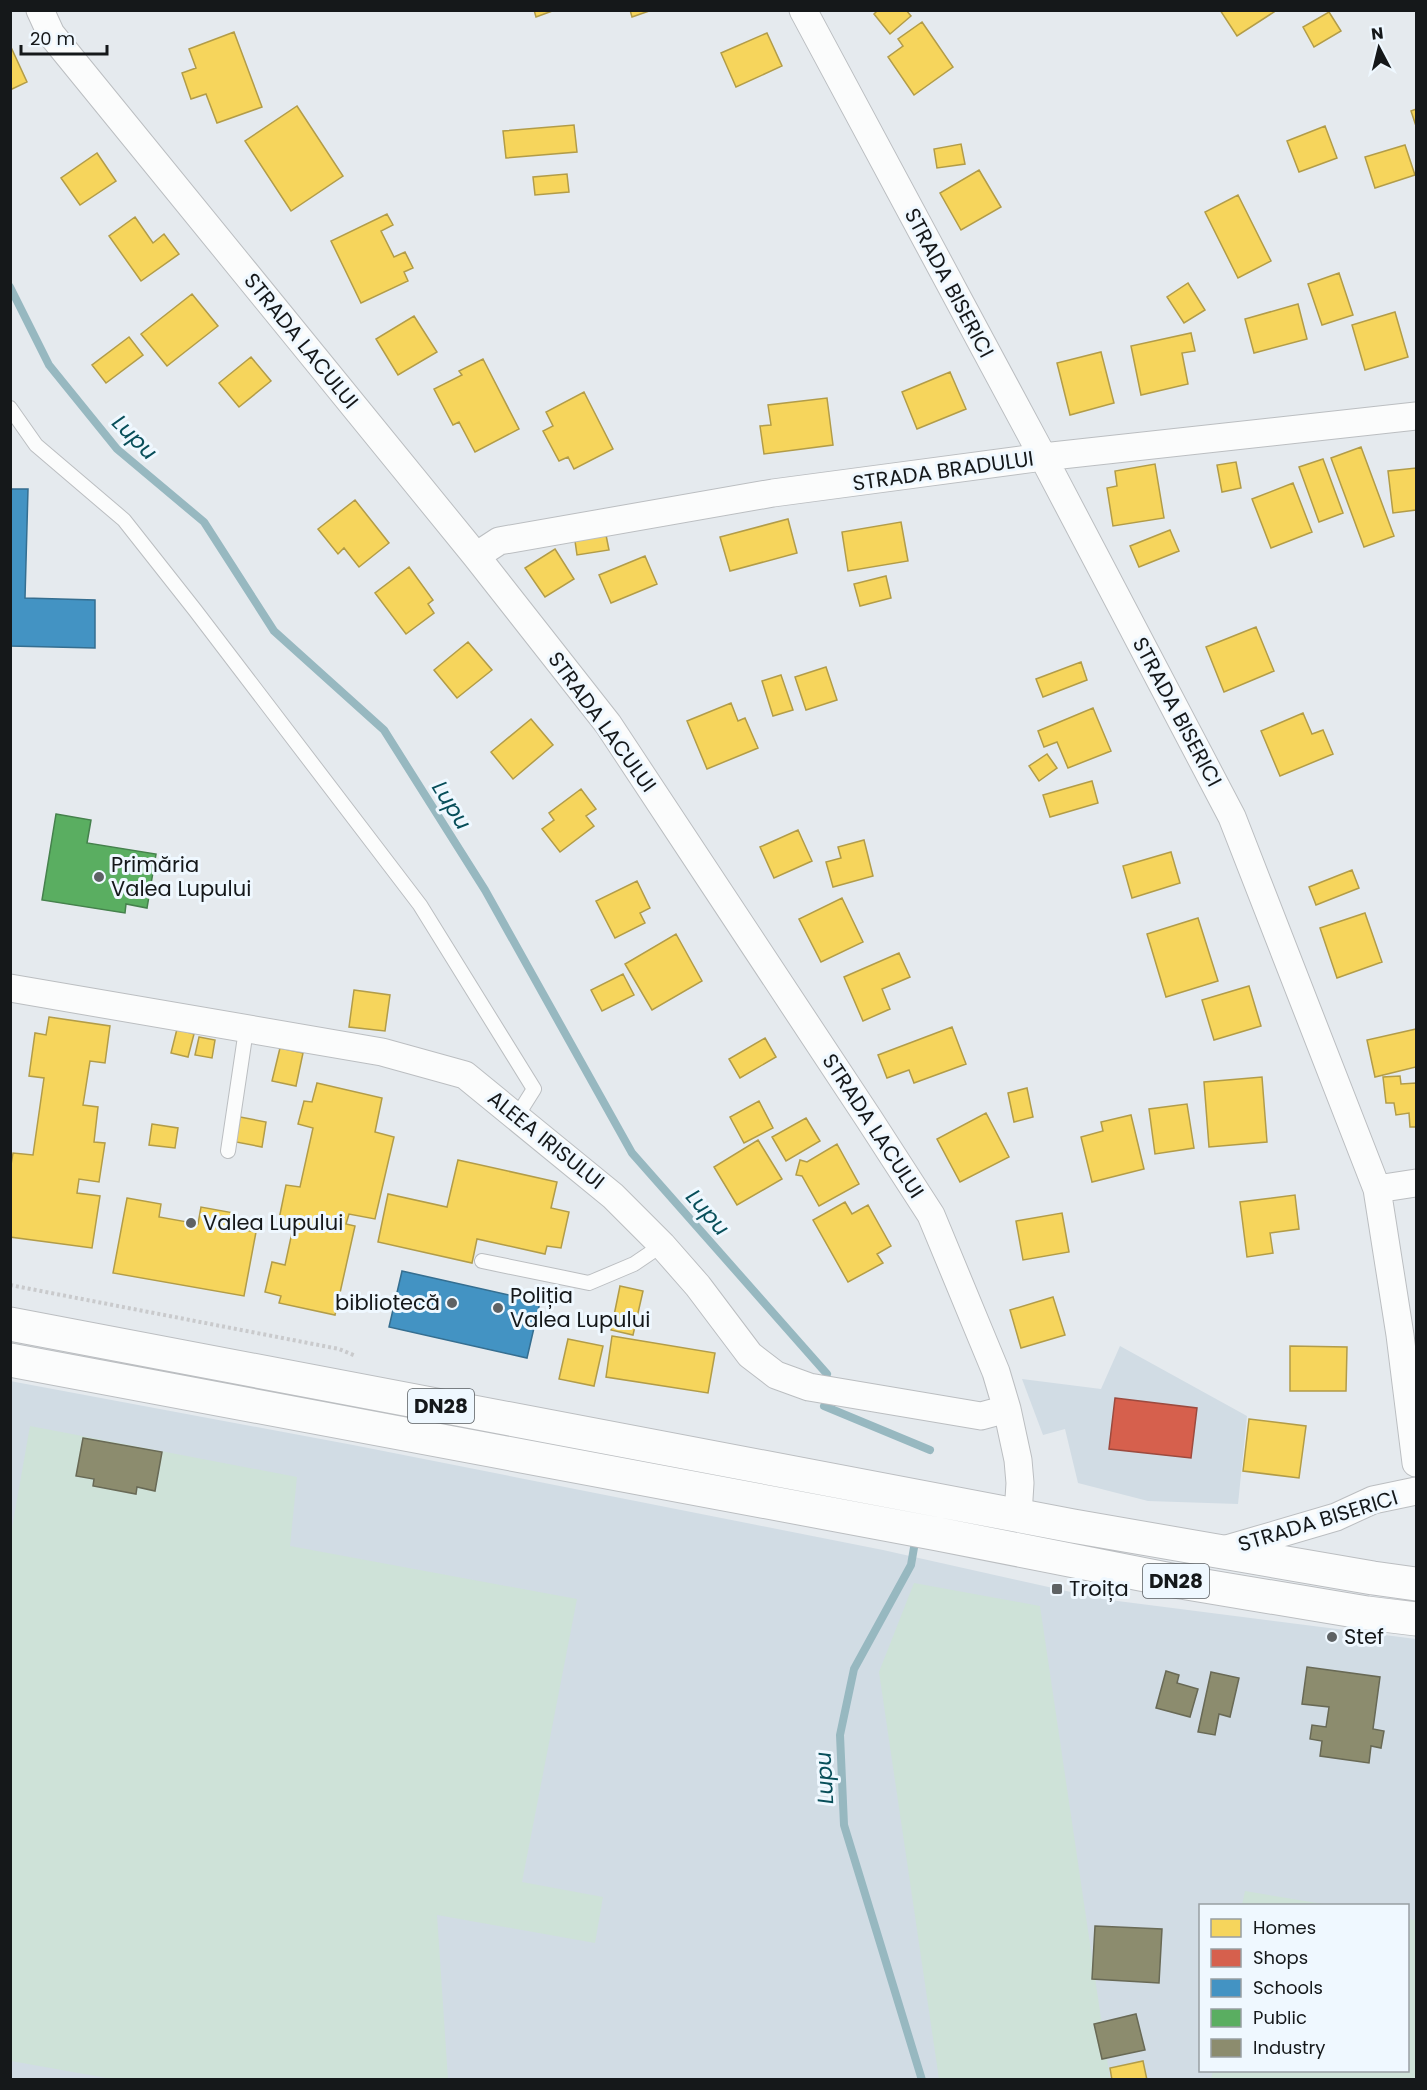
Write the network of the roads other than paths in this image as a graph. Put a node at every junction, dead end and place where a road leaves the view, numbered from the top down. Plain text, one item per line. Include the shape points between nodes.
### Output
1 (40, 10) edge
2 (803, 10) edge
3 (10, 408) edge
4 (1416, 416) edge
5 (1043, 457) junction
6 (476, 556) junction
7 (10, 988) edge
8 (246, 1030) junction
9 (517, 1116) junction
10 (228, 1151) dead end
11 (1416, 1183) edge
12 (1377, 1189) junction
13 (662, 1245) junction
14 (482, 1261) dead end
15 (10, 1324) edge
16 (16, 1363) edge
17 (1007, 1409) junction
18 (1416, 1463) edge
19 (1416, 1491) edge
20 (1018, 1515) junction
21 (1219, 1552) junction
22 (1416, 1584) edge
23 (1416, 1619) edge

1 - 6 street, STRADA LACULUI via 51,34
2 - 5 street, STRADA BISERICI
3 - 9 lane via 36,444 124,520 420,905 534,1089
4 - 5 street, STRADA BRADULUI
5 - 6 street, STRADA BRADULUI via 773,493 499,541
5 - 12 street, STRADA BISERICI via 1232,817
6 - 17 street, STRADA LACULUI via 608,724 931,1215 996,1372
7 - 8 street, ALEEA IRISULUI
8 - 9 street, ALEEA IRISULUI via 382,1052 465,1075
8 - 10 lane
9 - 13 street, ALEEA IRISULUI via 613,1196
11 - 12 street
12 - 18 street, STRADA BISERICI
13 - 14 lane via 634,1264 589,1283
13 - 17 street, ALEEA IRISULUI via 750,1355 776,1375 809,1387 981,1416
15 - 20 highway, DN28
16 - 23 highway, DN28 via 1181,1582
17 - 20 street, STRADA LACULUI via 1018,1460
19 - 21 street, STRADA BISERICI via 1373,1500 1336,1517
20 - 21 highway, DN28
21 - 22 highway, DN28

